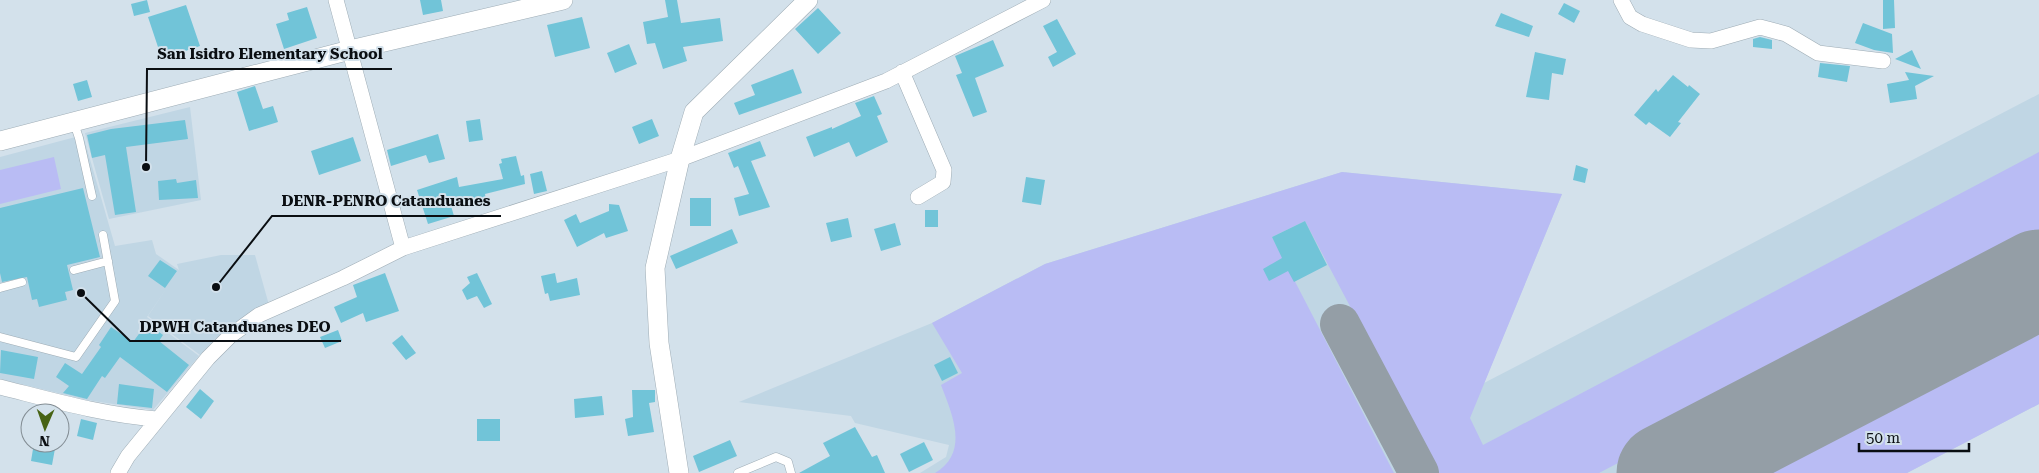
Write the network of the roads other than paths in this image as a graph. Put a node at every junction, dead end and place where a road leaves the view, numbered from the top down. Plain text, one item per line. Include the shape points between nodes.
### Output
1 (336, 0) edge
2 (563, 0) edge
3 (808, 0) edge
4 (1043, 0) edge
5 (1621, 0) edge
6 (350, 50) junction
7 (1883, 61) dead end
8 (902, 72) junction
9 (74, 123) junction
10 (0, 141) edge
11 (680, 159) junction
12 (92, 196) dead end
13 (918, 197) dead end
14 (103, 235) dead end
15 (403, 248) junction
16 (108, 261) junction
17 (74, 270) dead end
18 (22, 282) dead end
19 (0, 288) edge
20 (0, 337) edge
21 (0, 387) edge
22 (157, 420) junction
23 (118, 473) edge
24 (679, 473) edge
25 (738, 473) edge
26 (791, 473) edge

1 - 6 street
2 - 6 street
3 - 11 street via 694,112
4 - 8 street
5 - 7 street via 1630,17 1642,24 1691,40 1711,41 1760,26 1786,34 1818,53
6 - 9 street
6 - 15 street
8 - 11 street via 886,81
8 - 13 street via 944,170 943,182
9 - 10 street
9 - 12 lane
11 - 15 street
11 - 24 street via 655,268 660,343
14 - 16 lane
15 - 22 street via 259,315 230,336 208,358
16 - 17 lane
16 - 20 lane via 115,301 76,357
18 - 19 lane
21 - 22 street via 95,412
22 - 23 street
25 - 26 lane via 776,457 788,462

